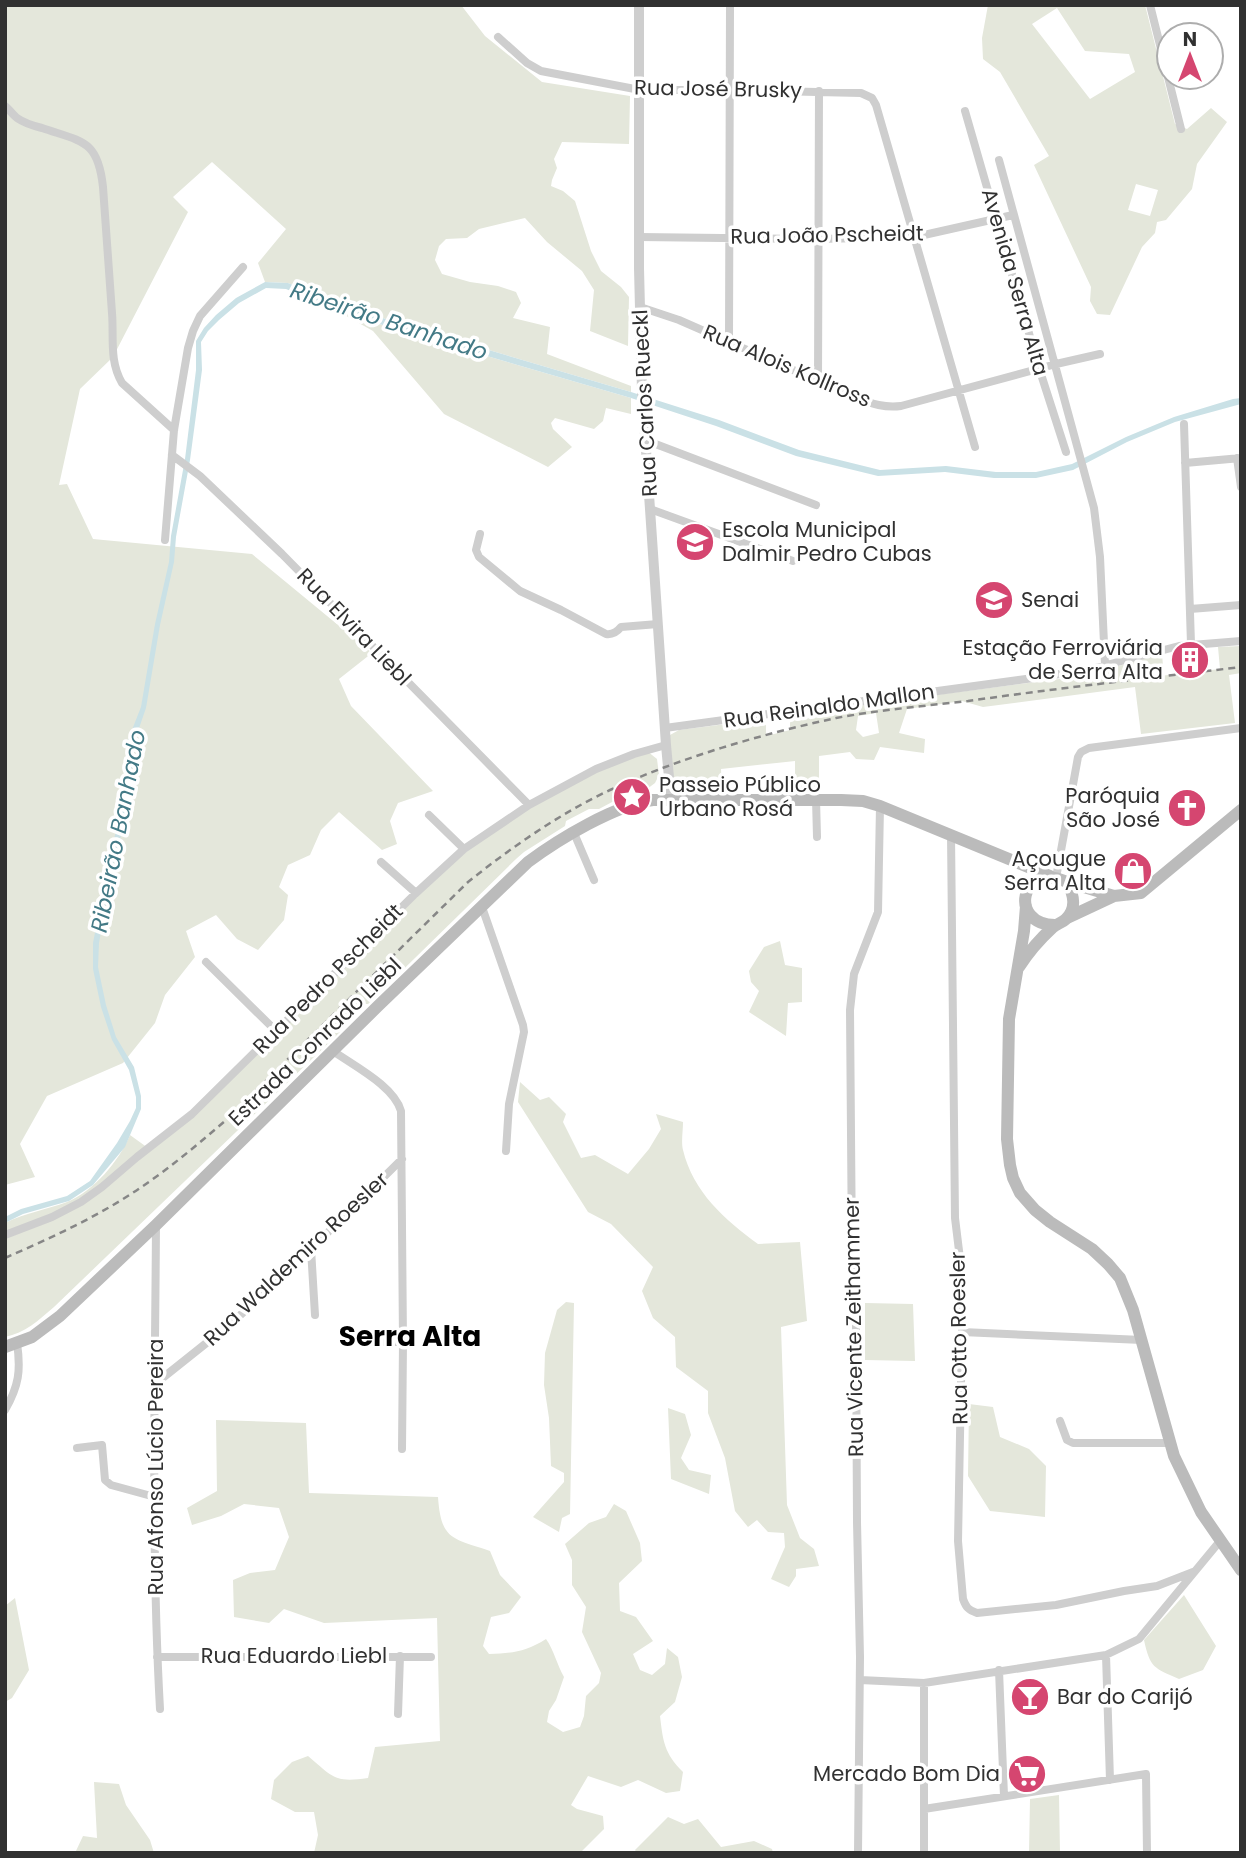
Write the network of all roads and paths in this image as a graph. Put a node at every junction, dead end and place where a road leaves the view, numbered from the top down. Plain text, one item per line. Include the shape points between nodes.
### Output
1 (639, 5) edge
2 (730, 5) edge
3 (1150, 5) edge
4 (498, 37) dead end
5 (639, 90) junction
6 (731, 90) junction
7 (818, 91) junction
8 (5, 106) edge
9 (965, 111) dead end
10 (1181, 129) dead end
11 (999, 160) dead end
12 (1013, 215) junction
13 (997, 218) junction
14 (639, 237) junction
15 (730, 237) junction
16 (915, 237) junction
17 (817, 239) junction
18 (243, 267) dead end
19 (640, 307) junction
20 (729, 341) junction
21 (1100, 354) dead end
22 (1056, 364) junction
23 (1039, 368) junction
24 (818, 381) junction
25 (958, 391) junction
26 (1184, 424) dead end
27 (174, 430) junction
28 (645, 440) junction
29 (975, 447) dead end
30 (1066, 452) dead end
31 (172, 455) junction
32 (1239, 458) edge
33 (1185, 463) junction
34 (1241, 487) edge
35 (816, 505) dead end
36 (650, 509) junction
37 (480, 534) dead end
38 (165, 540) dead end
39 (793, 561) dead end
40 (1241, 605) edge
41 (1190, 610) junction
42 (658, 624) junction
43 (1241, 641) edge
44 (1191, 644) junction
45 (1105, 665) junction
46 (665, 728) junction
47 (1241, 728) edge
48 (666, 746) junction
49 (671, 799) junction
50 (816, 799) junction
51 (529, 805) junction
52 (880, 806) junction
53 (1241, 810) edge
54 (429, 815) dead end
55 (574, 833) junction
56 (951, 834) junction
57 (817, 837) dead end
58 (464, 849) junction
59 (1012, 859) junction
60 (381, 862) dead end
61 (1058, 879) junction
62 (594, 880) dead end
63 (1027, 891) junction
64 (416, 893) junction
65 (1114, 896) junction
66 (1026, 906) junction
67 (482, 907) junction
68 (1067, 918) junction
69 (1055, 925) junction
70 (206, 962) dead end
71 (1017, 970) junction
72 (276, 1031) junction
73 (333, 1051) junction
74 (506, 1151) dead end
75 (402, 1159) junction
76 (156, 1225) junction
77 (5, 1235) edge
78 (311, 1249) junction
79 (315, 1315) dead end
80 (962, 1332) junction
81 (1142, 1340) junction
82 (354, 1342) dead end
83 (403, 1342) junction
84 (11, 1345) edge
85 (155, 1384) junction
86 (5, 1410) edge
87 (1060, 1421) dead end
88 (1170, 1443) junction
89 (77, 1448) dead end
90 (402, 1449) dead end
91 (155, 1497) junction
92 (1220, 1541) junction
93 (1241, 1570) edge
94 (1193, 1572) junction
95 (1106, 1655) junction
96 (400, 1656) junction
97 (157, 1657) junction
98 (431, 1657) dead end
99 (999, 1670) junction
100 (860, 1680) junction
101 (924, 1683) junction
102 (160, 1709) dead end
103 (398, 1714) dead end
104 (1110, 1780) junction
105 (1004, 1796) junction
106 (924, 1809) junction
107 (858, 1853) edge
108 (924, 1853) edge
109 (1147, 1853) edge

1 - 5 street, Rua Carlos Rueckl
2 - 6 street
3 - 10 street
4 - 5 street, Rua José Brusky via 541,71
5 - 6 street, Rua José Brusky
5 - 14 street, Rua Carlos Rueckl
6 - 7 street, Rua José Brusky
6 - 15 street
7 - 16 street, Rua José Brusky via 867,95 876,105
7 - 17 street
8 - 27 street via 24,122 79,141 96,156 104,200 113,362 122,383
9 - 13 street, Avenida Serra Alta
11 - 12 street, Avenida Serra Alta
12 - 13 street, Rua João Pscheidt
12 - 22 street, Avenida Serra Alta
13 - 16 street, Rua João Pscheidt
13 - 23 street, Avenida Serra Alta
14 - 15 street, Rua João Pscheidt
14 - 19 street, Rua Carlos Rueckl
15 - 17 street, Rua João Pscheidt
15 - 20 street
16 - 17 street, Rua João Pscheidt
16 - 25 street
17 - 24 street
18 - 27 street via 200,316 193,331
19 - 20 street, Rua Alois Kollross
19 - 28 street, Rua Carlos Rueckl
20 - 24 street, Rua Alois Kollross
21 - 22 street, Rua Alois Kollross
22 - 23 street, Rua Alois Kollross
22 - 45 street, Avenida Serra Alta via 1094,508
23 - 25 street, Rua Alois Kollross
23 - 30 street, Avenida Serra Alta
24 - 25 street, Rua Alois Kollross via 890,407
25 - 29 street
26 - 33 street
27 - 31 street
28 - 35 street
28 - 36 street, Rua Carlos Rueckl
31 - 38 street
31 - 51 street, Rua Elvira Liebl via 282,554
32 - 33 street
32 - 34 street
33 - 41 street
36 - 39 street
36 - 42 street, Rua Carlos Rueckl
37 - 42 street via 479,557 520,592 606,634 621,627
40 - 41 street
41 - 44 street
42 - 46 street, Rua Carlos Rueckl
43 - 44 street, Rua Reinaldo Mallon
44 - 45 street, Rua Reinaldo Mallon
45 - 46 street, Rua Reinaldo Mallon
46 - 48 street, Rua Carlos Rueckl
47 - 61 street via 1081,752
48 - 49 street, Rua Carlos Rueckl
48 - 51 street, Rua Pedro Pscheidt via 596,769
49 - 50 main road, Estrada Conrado Liebl
49 - 55 main road, Estrada Conrado Liebl via 632,804
50 - 52 main road, Estrada Conrado Liebl
50 - 57 street
51 - 58 street, Rua Pedro Pscheidt
52 - 56 main road, Estrada Conrado Liebl
52 - 100 street, Rua Vicente Zeithammer via 878,912 854,974 850,1001
53 - 65 main road via 1149,887 1133,895
54 - 58 street
55 - 62 street
55 - 67 main road, Estrada Conrado Liebl via 528,862
56 - 59 main road, Estrada Conrado Liebl
56 - 80 street, Rua Otto Roesler via 955,1218
58 - 64 street, Rua Pedro Pscheidt
59 - 61 main road, Estrada Conrado Liebl
59 - 63 main road via 1027,877
60 - 64 street
61 - 63 main road via 1037,880
61 - 65 main road, Estrada Conrado Liebl
61 - 68 main road via 1074,897
63 - 66 main road
64 - 72 street, Rua Pedro Pscheidt
65 - 68 main road
66 - 69 main road via 1036,921
66 - 71 main road
67 - 73 main road, Estrada Conrado Liebl
67 - 74 street via 524,1032 509,1104
68 - 69 main road
69 - 71 main road
70 - 72 street
71 - 81 main road via 1009,1019 1007,1139 1013,1178 1035,1210 1092,1249 1116,1272
72 - 77 street, Rua Pedro Pscheidt via 192,1114 102,1187 52,1217
73 - 75 street via 396,1098 401,1111
73 - 76 main road, Estrada Conrado Liebl
75 - 78 street, Rua Waldemiro Roesler
75 - 83 street
76 - 84 main road, Estrada Conrado Liebl via 60,1317
76 - 85 street, Rua Afonso Lúcio Pereira
78 - 79 street
78 - 85 street, Rua Waldemiro Roesler via 234,1321
80 - 81 street
80 - 94 street, Rua Otto Roesler via 958,1541 965,1607 976,1613 1056,1605 1157,1586
81 - 88 main road
82 - 83 street
83 - 90 street
84 - 86 street via 18,1380
85 - 91 street, Rua Afonso Lúcio Pereira
87 - 88 street via 1067,1440 1073,1443
88 - 92 main road via 1194,1499
89 - 91 street via 102,1445 106,1480 111,1485
91 - 97 street, Rua Afonso Lúcio Pereira
92 - 93 main road
92 - 94 street
94 - 95 street via 1139,1639
95 - 99 street
95 - 104 street
96 - 97 street, Rua Eduardo Liebl
96 - 98 street, Rua Eduardo Liebl
96 - 103 street
97 - 102 street, Rua Afonso Lúcio Pereira
99 - 101 street
99 - 105 street
100 - 101 street
100 - 107 street, Rua Vicente Zeithammer
101 - 106 street
104 - 105 street
104 - 109 street via 1146,1774
105 - 106 street
106 - 108 street

